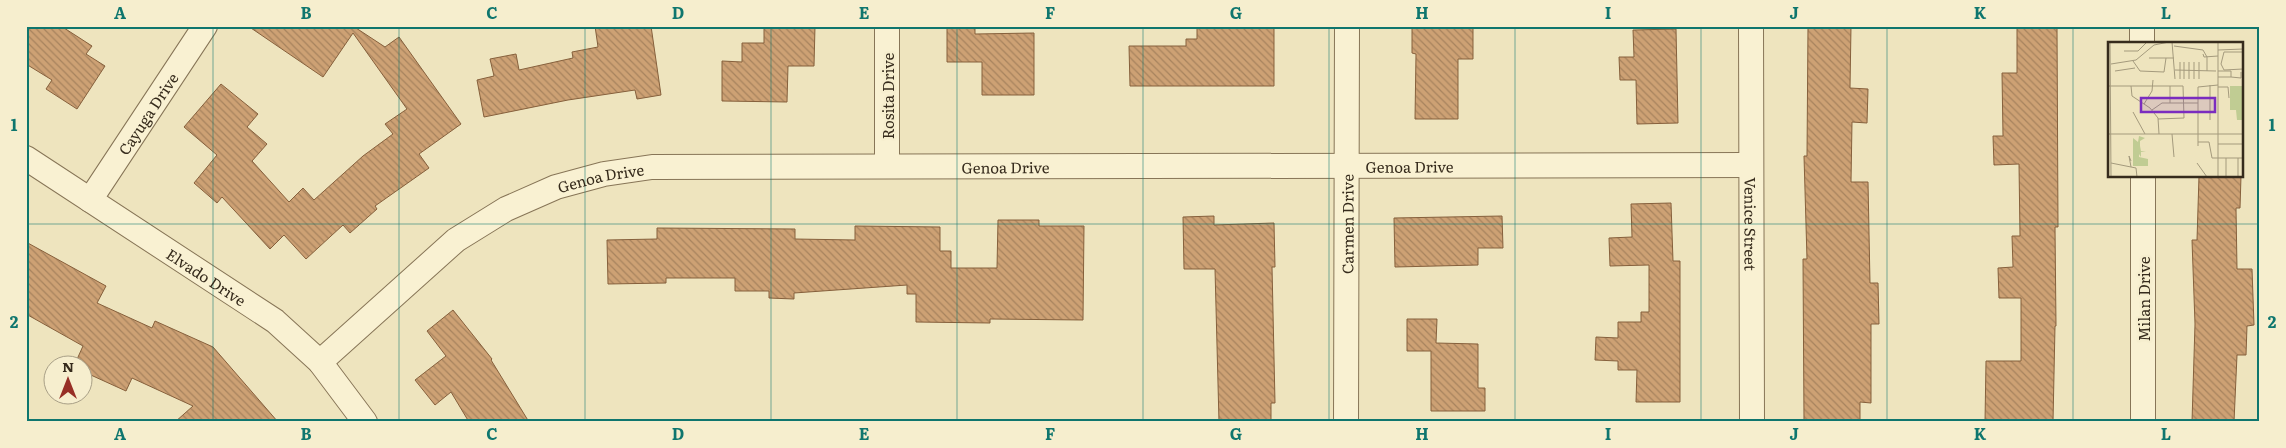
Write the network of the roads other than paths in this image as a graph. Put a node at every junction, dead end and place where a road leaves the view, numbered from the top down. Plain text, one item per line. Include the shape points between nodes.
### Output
1 (205, 26) edge
2 (887, 26) edge
3 (1347, 26) edge
4 (1751, 26) edge
5 (2142, 26) edge
6 (2142, 42) edge
7 (26, 158) edge
8 (1347, 165) junction
9 (1752, 165) junction
10 (887, 166) junction
11 (2142, 178) edge
12 (90, 200) junction
13 (320, 362) junction
14 (365, 422) edge
15 (1346, 422) edge
16 (1752, 422) edge
17 (2143, 422) edge

1 - 12 street, Cayuga Drive
2 - 10 street, Rosita Drive
3 - 8 street, Carmen Drive
4 - 9 street, Venice Street
5 - 6 street
7 - 12 street, Elvado Drive
8 - 9 street, Genoa Drive
8 - 10 street, Genoa Drive
8 - 15 street, Carmen Drive
9 - 16 street, Venice Street
10 - 13 street, Genoa Drive via 652,167 604,174 556,187 506,209 456,240
11 - 17 street, Milan Drive
12 - 13 street, Elvado Drive via 275,321
13 - 14 street, Elvado Drive

